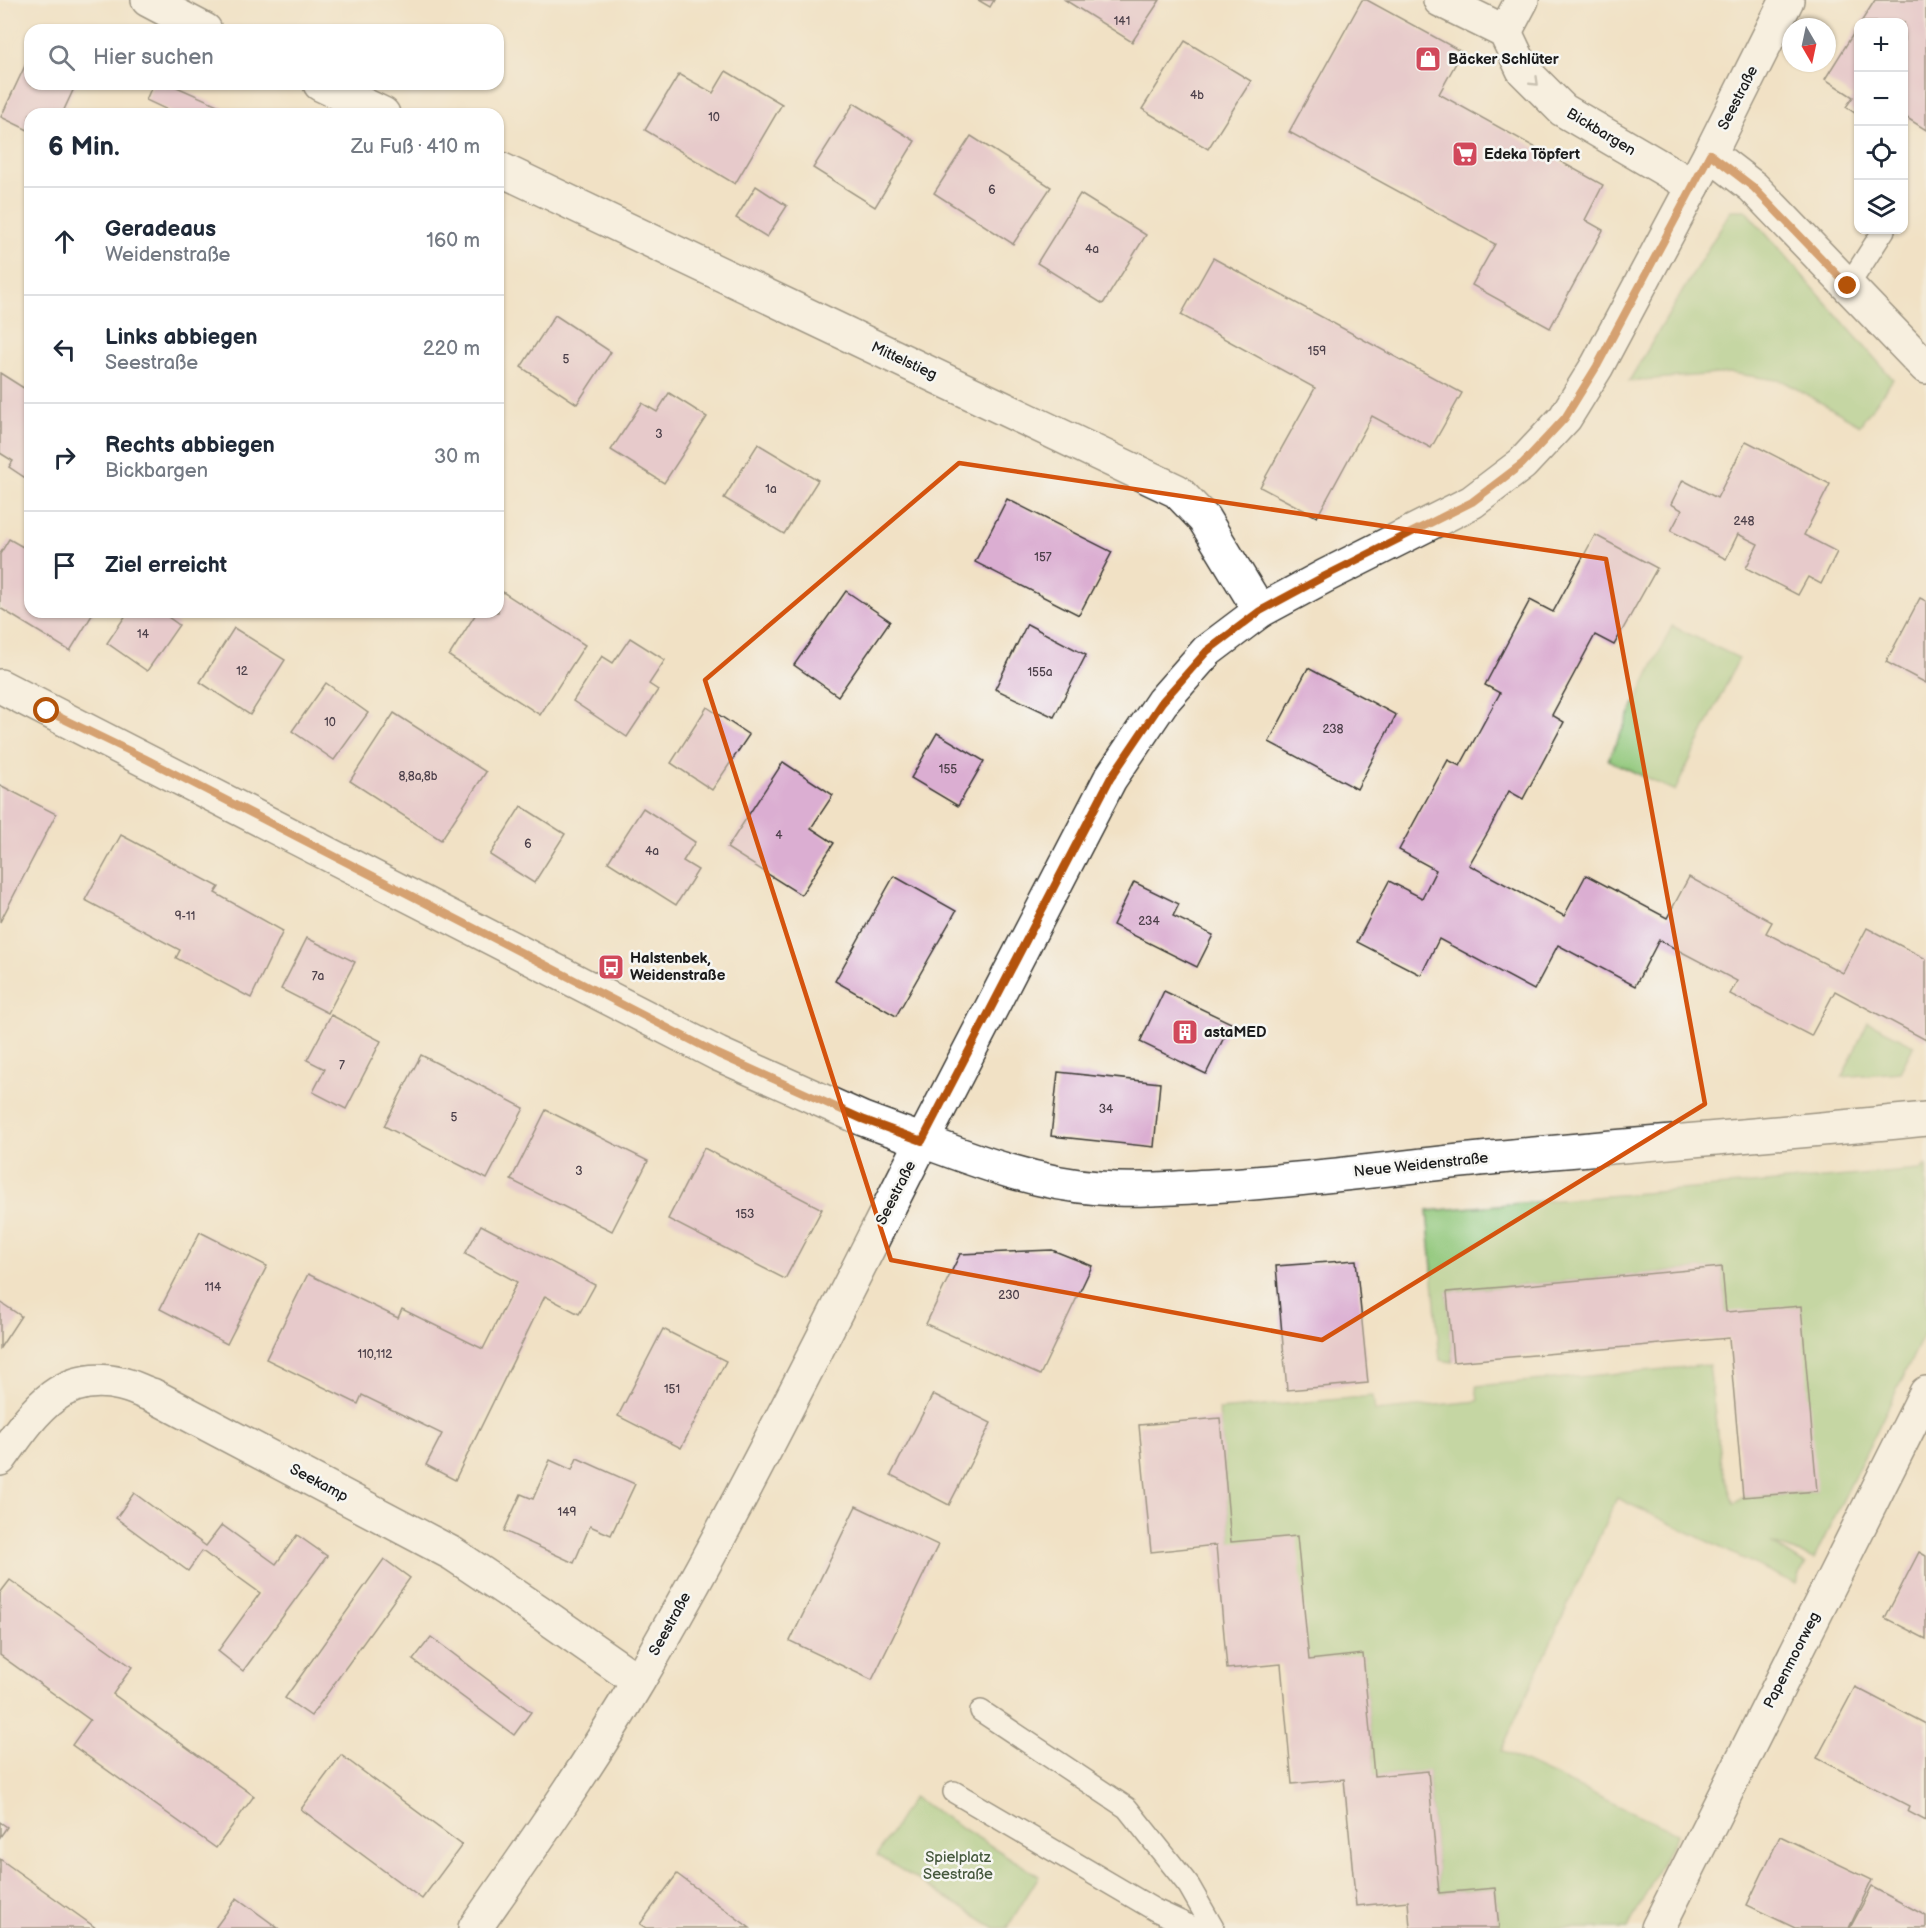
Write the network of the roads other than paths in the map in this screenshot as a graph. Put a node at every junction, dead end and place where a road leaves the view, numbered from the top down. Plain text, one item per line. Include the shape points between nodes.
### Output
1 (148, 0) edge
2 (1440, 0) edge
3 (1522, 0) edge
4 (1787, 0) edge
5 (194, 24) edge
6 (1505, 32) junction
7 (333, 90) edge
8 (370, 108) edge
9 (1710, 154) junction
10 (504, 171) edge
11 (1693, 186) junction
12 (1881, 234) edge
13 (1848, 286) junction
14 (1918, 359) edge
15 (1260, 611) junction
16 (0, 686) edge
17 (1926, 1119) edge
18 (922, 1141) junction
19 (1926, 1393) edge
20 (0, 1459) edge
21 (638, 1681) junction
22 (981, 1711) dead end
23 (954, 1792) dead end
24 (475, 1928) edge
25 (1194, 1928) edge
26 (1213, 1928) edge
27 (1658, 1928) edge

1 - 5 street
2 - 6 street
3 - 6 street
4 - 9 street, Seestraße
6 -> 11 street, Bickbargen via 1523,70 1563,110
7 - 8 street
9 - 11 street, Seestraße
9 - 13 street via 1753,187
10 - 15 street, Mittelstieg via 1177,491 1204,519
11 - 15 street, Seestraße via 1597,366 1565,418 1522,464 1472,502
12 - 13 lane
13 - 14 street
15 - 18 street, Seestraße via 1207,651 1162,702 1119,764
16 - 18 street, Neue Weidenstraße via 718,1054 862,1119
17 - 18 street, Neue Weidenstraße via 1489,1158 1253,1184 1154,1189 1097,1188 1038,1178 983,1164
18 - 21 street, Seestraße via 822,1342
19 - 27 street, Papenmoorweg
20 - 21 street, Seekamp via 33,1413 55,1393 89,1381 121,1384 152,1395 453,1554
21 - 24 street, Seestraße via 569,1792
22 - 26 lane via 1127,1808 1189,1886
23 - 25 lane via 1155,1910

